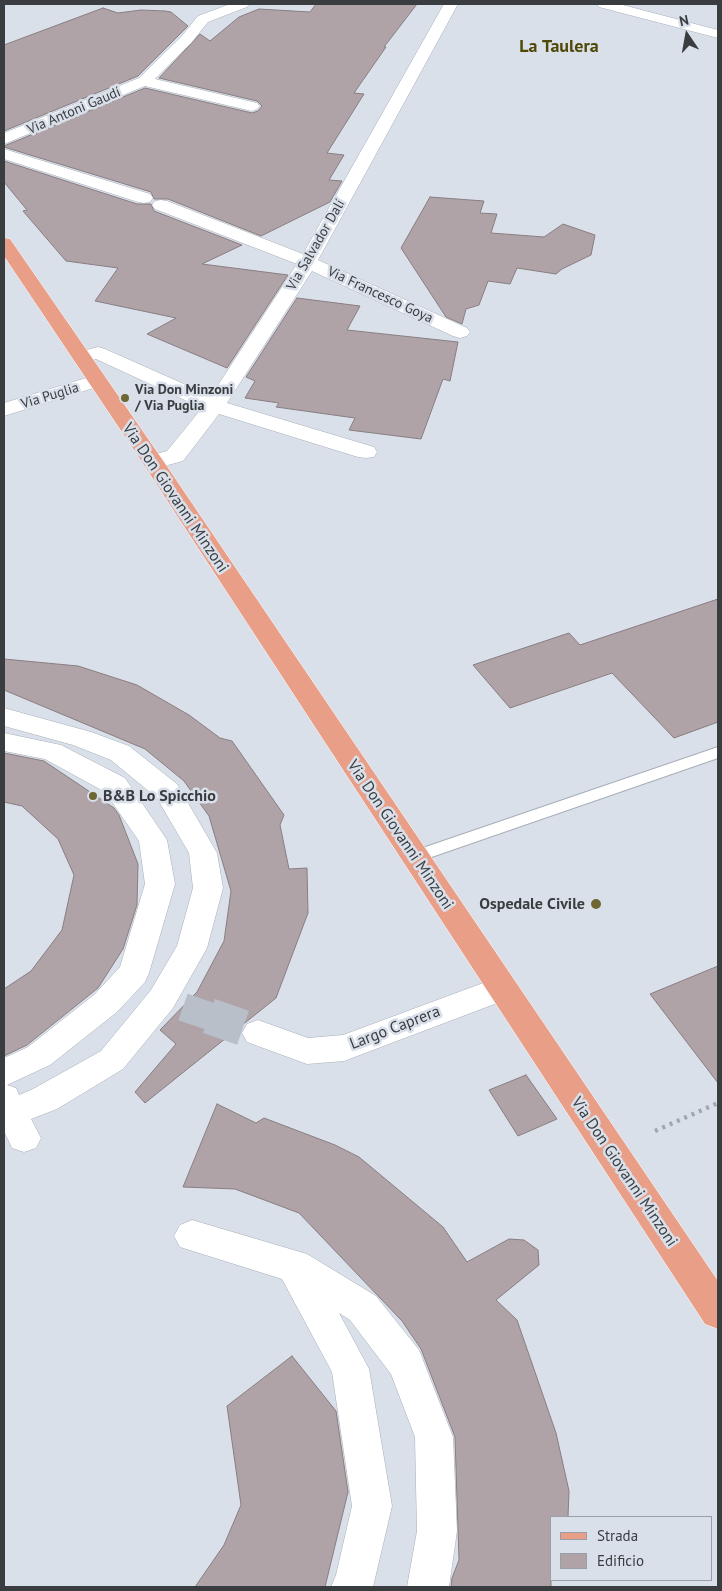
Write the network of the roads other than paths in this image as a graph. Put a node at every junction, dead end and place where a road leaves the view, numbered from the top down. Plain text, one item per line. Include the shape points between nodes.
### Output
1 (242, 4) edge
2 (451, 4) edge
3 (604, 4) edge
4 (718, 34) edge
5 (144, 81) junction
6 (252, 106) dead end
7 (4, 139) edge
8 (4, 154) edge
9 (4, 243) edge
10 (308, 262) junction
11 (460, 332) dead end
12 (82, 357) junction
13 (96, 381) junction
14 (216, 406) junction
15 (4, 410) edge
16 (366, 452) dead end
17 (153, 462) junction
18 (4, 717) edge
19 (4, 742) edge
20 (718, 752) edge
21 (414, 857) junction
22 (124, 984) junction
23 (502, 988) junction
24 (172, 1003) junction
25 (258, 1033) tunnel mouth
26 (4, 1074) edge
27 (13, 1116) edge
28 (192, 1236) dead end
29 (294, 1266) junction
30 (718, 1312) edge
31 (352, 1587) edge
32 (428, 1587) edge

1 - 5 street, Via Antoni Gaudí via 203,19
2 - 10 street, Via Salvador Dalí
3 - 4 street
5 - 6 street
5 - 7 street, Via Antoni Gaudí
8 - 10 street, Via Francesco Goya via 153,201
9 - 12 main road, Via Don Giovanni Minzoni
10 - 11 street, Via Francesco Goya
10 - 14 street, Via Salvador Dalí
12 - 13 main road, Via Don Giovanni Minzoni
12 - 14 street via 98,353
13 - 15 street, Via Puglia
13 - 17 main road, Via Don Giovanni Minzoni
14 - 16 street
14 - 17 street, Via Salvador Dalí via 175,456
17 - 21 main road, Via Don Giovanni Minzoni
18 - 24 street via 82,738 120,753 167,791 203,853 208,888 192,948
19 - 22 street via 52,751 115,785 153,840 160,884 134,973
20 - 21 lane
21 - 23 main road, Via Don Giovanni Minzoni
22 - 24 street
22 - 26 street via 106,1003 40,1056
23 - 25 street, Largo Caprera via 344,1048 308,1051
23 - 30 main road, Via Don Giovanni Minzoni
24 - 27 street via 112,1060
28 - 29 street
29 - 31 street via 350,1368 372,1506
29 - 32 street via 363,1308 406,1363 434,1437 437,1531

